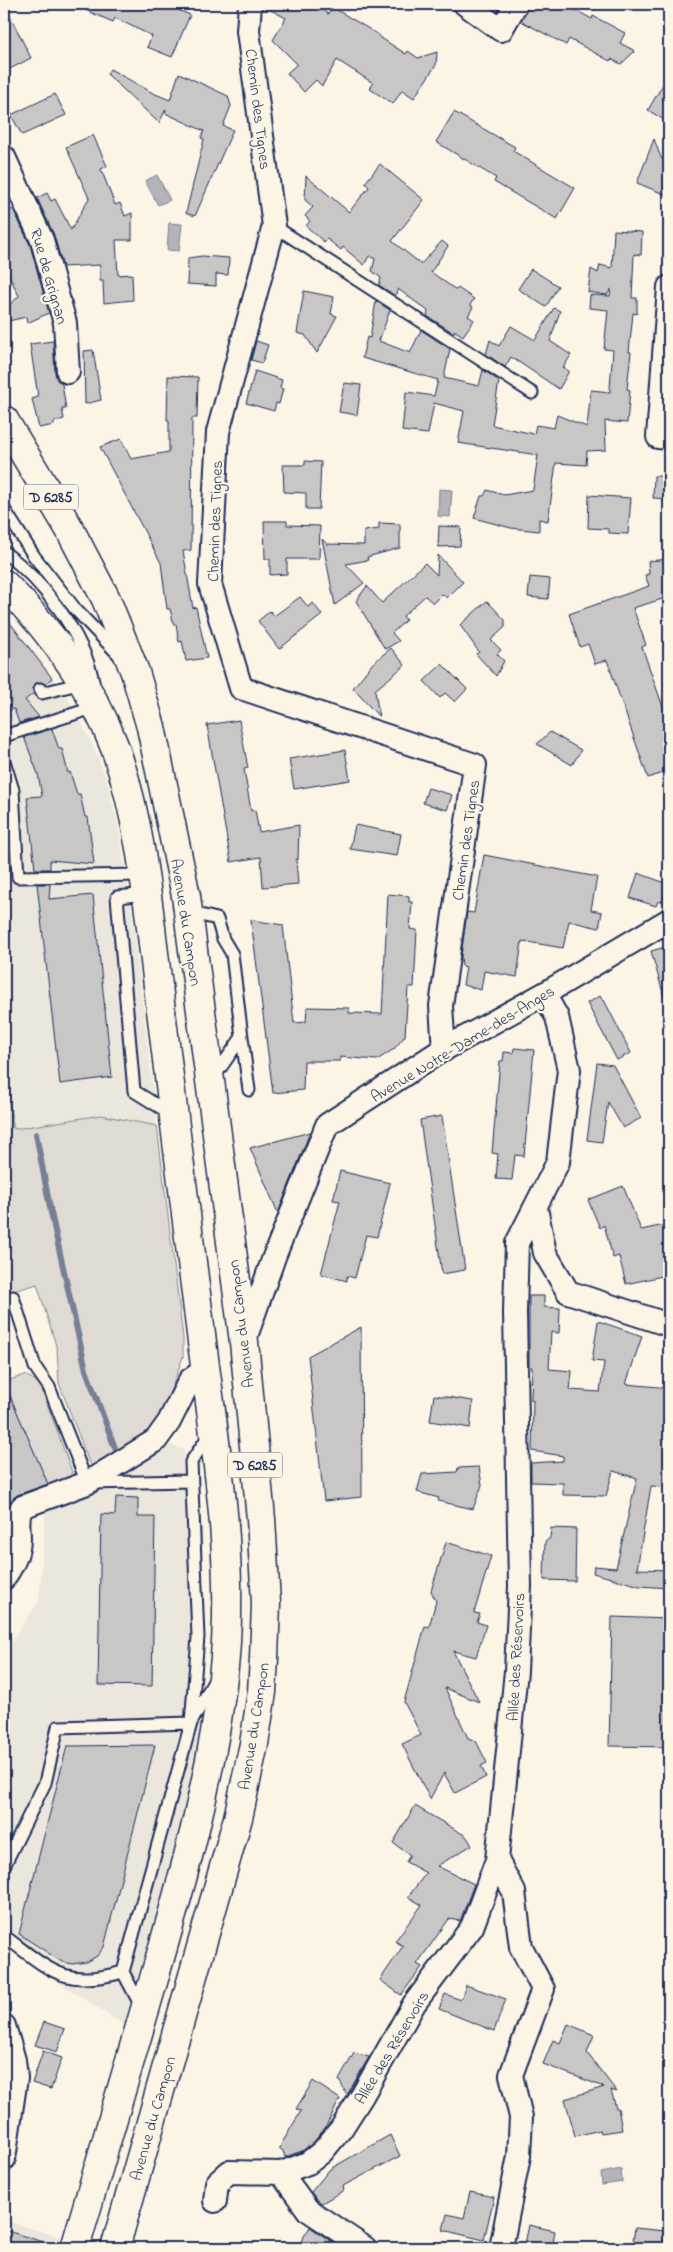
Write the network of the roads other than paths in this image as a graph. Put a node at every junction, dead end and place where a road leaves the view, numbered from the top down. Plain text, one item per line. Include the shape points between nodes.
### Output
1 (250, 4) edge
2 (465, 4) edge
3 (516, 4) edge
4 (4, 157) edge
5 (274, 226) junction
6 (669, 287) edge
7 (68, 372) dead end
8 (532, 393) dead end
9 (4, 420) edge
10 (669, 438) edge
11 (4, 509) edge
12 (4, 552) edge
13 (4, 584) edge
14 (135, 672) junction
15 (83, 683) junction
16 (40, 689) dead end
17 (98, 710) junction
18 (4, 736) edge
19 (4, 760) edge
20 (146, 885) junction
21 (188, 912) junction
22 (669, 920) edge
23 (544, 994) junction
24 (242, 1037) junction
25 (444, 1050) junction
26 (210, 1082) junction
27 (249, 1090) dead end
28 (174, 1115) junction
29 (536, 1208) junction
30 (274, 1257) junction
31 (234, 1269) junction
32 (4, 1300) edge
33 (669, 1325) edge
34 (244, 1342) junction
35 (206, 1368) junction
36 (214, 1428) junction
37 (191, 1481) junction
38 (87, 1483) junction
39 (4, 1578) edge
40 (225, 1662) junction
41 (192, 1723) junction
42 (496, 1860) junction
43 (4, 1866) edge
44 (4, 1936) edge
45 (123, 1972) junction
46 (144, 2012) junction
47 (4, 2026) edge
48 (4, 2159) edge
49 (282, 2173) junction
50 (216, 2201) dead end
51 (75, 2248) edge
52 (115, 2248) edge
53 (365, 2248) edge
54 (501, 2248) edge

1 - 5 street, Chemin des Tignes via 248,31
2 - 3 street via 501,30
4 - 7 street, Rue de Grignan via 42,240 65,323
5 - 8 lane
5 - 25 street, Chemin des Tignes via 218,432 210,584 241,688 475,765 441,1006
6 - 10 street via 658,437
9 - 14 main road, Avenue du Campon / D 6285 via 95,576
11 - 14 lane via 34,556 76,610
12 - 17 lane via 46,592 76,638 92,676
13 - 15 main road, D 6285 via 40,624
14 - 21 main road, Avenue du Campon / D 6285 via 151,727
15 - 16 lane via 42,693
15 - 17 main road, D 6285
17 - 18 lane
17 - 20 main road, D 6285 via 123,774
19 - 20 lane via 13,790 18,877
20 - 28 main road, D 6285
20 - 28 lane via 117,897 134,1091
21 - 24 lane via 217,919 232,954
21 - 26 main road, Avenue du Campon / D 6285
22 - 23 street, Avenue Notre-Dame-des-Anges
23 - 25 street, Avenue Notre-Dame-des-Anges
23 - 29 street, Allée des Réservoirs via 557,1018 569,1070 558,1162
24 - 26 lane
24 - 27 lane
25 - 30 street, Avenue Notre-Dame-des-Anges via 327,1125
26 - 31 main road, Avenue du Campon / D 6285
28 - 35 main road, D 6285
29 - 33 street via 545,1253 568,1292
29 - 42 street, Allée des Réservoirs via 517,1243 515,1312 520,1586 515,1680
30 - 31 street, Avenue Notre-Dame-des-Anges via 256,1276
30 - 34 street, Avenue Notre-Dame-des-Anges
31 - 34 main road, Avenue du Campon / D 6285
32 - 38 lane via 13,1297 35,1367 49,1387
34 - 52 main road, Avenue du Campon / D 6285 via 266,1603 262,1692 238,1818
35 - 36 main road, D 6285
35 - 38 street via 190,1380 156,1440
36 - 37 lane via 192,1462
36 - 40 main road, D 6285 via 225,1533 228,1599
37 - 38 lane
37 - 41 lane via 198,1637
38 - 39 street via 22,1508 18,1518 16,1557
40 - 41 lane
40 - 46 main road, D 6285 via 201,1804
41 - 43 lane via 58,1727 45,1783
41 - 45 lane
42 - 49 street, Allée des Réservoirs via 472,1927 414,2004 341,2128 322,2152 308,2163
42 - 54 street via 514,1892 521,1947 543,1989 511,2075 521,2117 518,2156
44 - 45 lane via 53,1972 68,1977 98,1979
45 - 46 lane
46 - 51 main road, D 6285
47 - 48 street via 16,2078
49 - 50 street, Allée des Réservoirs via 229,2172 217,2183
49 - 53 street via 308,2210

